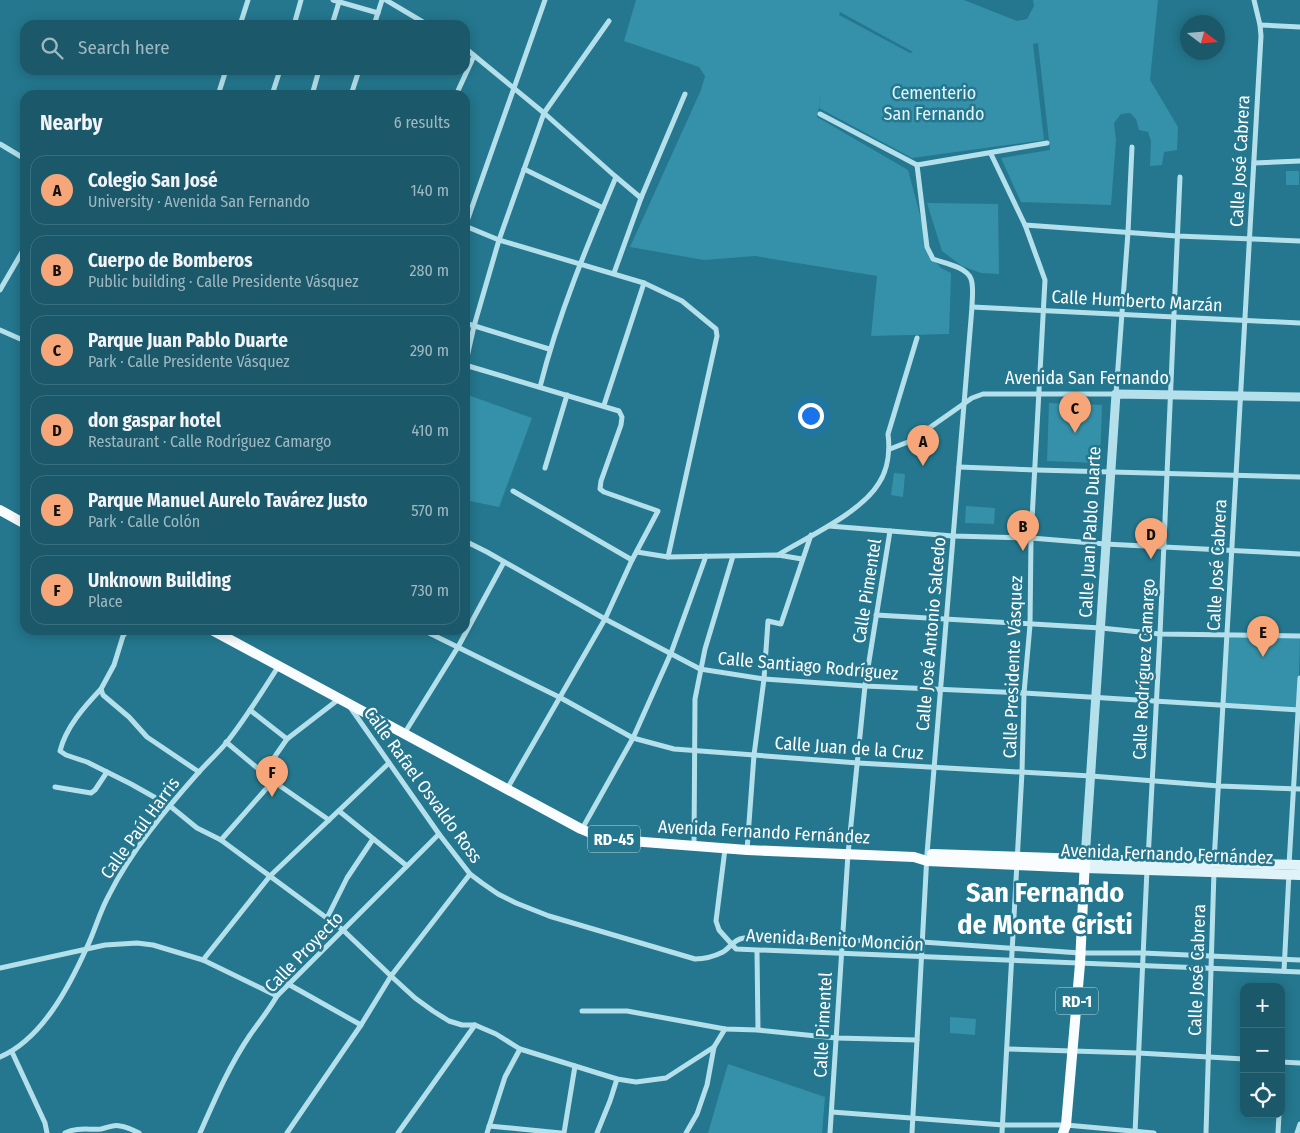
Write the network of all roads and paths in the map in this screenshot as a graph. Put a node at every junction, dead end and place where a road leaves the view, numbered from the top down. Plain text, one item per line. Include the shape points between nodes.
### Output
1 (248, 0) edge
2 (301, 0) edge
3 (384, 0) edge
4 (545, 0) edge
5 (1254, 0) edge
6 (336, 1) edge
7 (378, 13) junction
8 (242, 20) edge
9 (295, 20) edge
10 (333, 20) edge
11 (376, 20) edge
12 (419, 20) edge
13 (609, 21) dead end
14 (1260, 25) junction
15 (1300, 27) edge
16 (470, 52) edge
17 (474, 56) junction
18 (470, 65) edge
19 (224, 75) edge
20 (278, 75) edge
21 (318, 75) edge
22 (357, 75) edge
23 (465, 75) edge
24 (515, 89) junction
25 (220, 90) edge
26 (274, 90) edge
27 (313, 90) edge
28 (353, 90) edge
29 (458, 90) edge
30 (685, 94) dead end
31 (544, 113) junction
32 (820, 114) dead end
33 (0, 144) edge
34 (1046, 144) dead end
35 (1132, 147) dead end
36 (991, 154) junction
37 (20, 157) edge
38 (1300, 161) edge
39 (1254, 163) junction
40 (917, 165) junction
41 (524, 169) junction
42 (616, 177) junction
43 (1180, 177) dead end
44 (640, 198) junction
45 (603, 208) junction
46 (470, 212) edge
47 (1026, 225) junction
48 (470, 228) edge
49 (1128, 232) junction
50 (1177, 236) junction
51 (499, 240) junction
52 (1250, 240) junction
53 (1300, 241) edge
54 (20, 256) edge
55 (580, 264) junction
56 (614, 273) junction
57 (644, 283) junction
58 (0, 290) edge
59 (972, 307) junction
60 (1045, 310) junction
61 (1120, 314) junction
62 (1174, 316) junction
63 (1244, 320) junction
64 (1300, 323) edge
65 (470, 325) edge
66 (474, 326) junction
67 (0, 330) edge
68 (916, 338) dead end
69 (20, 339) edge
70 (470, 343) edge
71 (550, 349) junction
72 (470, 366) edge
73 (540, 387) junction
74 (1116, 394) junction
75 (1170, 394) junction
76 (567, 395) junction
77 (1040, 395) junction
78 (1242, 396) junction
79 (1300, 397) edge
80 (965, 403) junction
81 (604, 405) junction
82 (890, 448) junction
83 (959, 467) junction
84 (545, 468) dead end
85 (1036, 470) junction
86 (1110, 472) junction
87 (1167, 474) junction
88 (1236, 476) junction
89 (1300, 477) edge
90 (513, 491) dead end
91 (0, 510) edge
92 (20, 521) edge
93 (829, 526) junction
94 (890, 531) junction
95 (811, 535) junction
96 (953, 536) junction
97 (1031, 538) junction
98 (797, 543) junction
99 (470, 544) edge
100 (1105, 544) junction
101 (1164, 547) junction
102 (805, 551) junction
103 (1231, 551) junction
104 (637, 552) junction
105 (1300, 554) edge
106 (778, 555) junction
107 (706, 556) junction
108 (733, 556) junction
109 (668, 557) junction
110 (802, 559) junction
111 (632, 560) junction
112 (504, 562) junction
113 (876, 615) junction
114 (605, 619) junction
115 (947, 619) junction
116 (470, 624) edge
117 (1030, 624) junction
118 (1101, 628) junction
119 (1160, 634) junction
120 (125, 635) edge
121 (221, 635) edge
122 (434, 635) edge
123 (464, 635) edge
124 (1227, 635) junction
125 (1300, 636) edge
126 (458, 646) junction
127 (671, 654) junction
128 (278, 667) junction
129 (700, 670) junction
130 (1300, 678) edge
131 (764, 679) junction
132 (865, 686) junction
133 (101, 689) junction
134 (940, 690) junction
135 (1024, 693) junction
136 (561, 698) junction
137 (1095, 698) junction
138 (343, 701) junction
139 (1155, 701) junction
140 (1224, 706) junction
141 (250, 710) junction
142 (1299, 710) edge
143 (404, 734) junction
144 (633, 738) junction
145 (287, 739) junction
146 (226, 742) junction
147 (695, 751) junction
148 (754, 755) junction
149 (389, 763) junction
150 (858, 763) junction
151 (935, 767) junction
152 (107, 772) junction
153 (199, 772) junction
154 (264, 772) junction
155 (1022, 772) junction
156 (1092, 776) junction
157 (273, 781) junction
158 (1151, 781) junction
159 (1219, 786) junction
160 (55, 787) dead end
161 (507, 789) junction
162 (1297, 789) edge
163 (170, 806) junction
164 (339, 811) junction
165 (329, 820) junction
166 (581, 829) junction
167 (439, 834) junction
168 (373, 839) junction
169 (221, 840) junction
170 (694, 846) junction
171 (725, 848) junction
172 (747, 850) junction
173 (848, 854) junction
174 (927, 857) junction
175 (1017, 861) junction
176 (1214, 862) junction
177 (1085, 863) junction
178 (407, 866) junction
179 (1148, 866) junction
180 (1300, 866) edge
181 (1289, 870) junction
182 (1214, 873) junction
183 (470, 874) junction
184 (1300, 875) edge
185 (270, 876) junction
186 (327, 918) junction
187 (343, 930) junction
188 (842, 941) junction
189 (922, 942) junction
190 (731, 946) junction
191 (1012, 948) junction
192 (86, 949) junction
193 (757, 951) junction
194 (1080, 953) junction
195 (1143, 953) junction
196 (841, 954) junction
197 (1212, 956) junction
198 (921, 958) junction
199 (203, 960) junction
200 (1011, 960) junction
201 (1284, 960) junction
202 (1300, 960) edge
203 (1080, 964) junction
204 (1143, 966) junction
205 (0, 968) edge
206 (1212, 969) junction
207 (1284, 972) junction
208 (1300, 972) edge
209 (392, 976) junction
210 (288, 984) junction
211 (277, 996) junction
212 (582, 1011) dead end
213 (361, 1025) junction
214 (475, 1025) junction
215 (725, 1029) junction
216 (758, 1030) junction
217 (836, 1038) junction
218 (917, 1040) junction
219 (714, 1047) junction
220 (1007, 1048) junction
221 (520, 1049) junction
222 (1073, 1050) junction
223 (12, 1052) junction
224 (1138, 1053) junction
225 (1208, 1057) junction
226 (0, 1058) edge
227 (1240, 1060) edge
228 (1285, 1062) edge
229 (1300, 1063) edge
230 (576, 1066) junction
231 (617, 1079) junction
232 (832, 1112) junction
233 (913, 1118) junction
234 (1279, 1118) edge
235 (1300, 1124) edge
236 (1002, 1125) junction
237 (489, 1126) junction
238 (1064, 1129) edge
239 (1135, 1132) edge
240 (47, 1133) edge
241 (65, 1133) edge
242 (139, 1133) edge
243 (200, 1133) edge
244 (286, 1133) edge
245 (398, 1133) edge
246 (487, 1133) edge
247 (562, 1133) edge
248 (597, 1133) edge
249 (686, 1133) edge
250 (830, 1133) edge
251 (912, 1133) edge
252 (1002, 1133) edge
253 (1154, 1133) edge
254 (1206, 1133) edge
255 (1278, 1133) edge
256 (1297, 1133) edge

1 - 8 street
2 - 9 street
3 - 7 street
3 - 12 street
4 - 24 street
5 - 14 street, Calle José Cabrera
6 - 7 street
6 - 10 street
7 - 11 street
13 - 31 street
14 - 15 street
14 - 39 street, Calle José Cabrera
16 - 17 street
17 - 18 street
17 - 24 street
19 - 25 street
20 - 26 street
21 - 27 street
22 - 28 street
23 - 29 street
24 - 31 street
24 - 46 street
30 - 44 street
31 - 41 street
31 - 42 street
32 - 40 street
33 - 37 street
34 - 36 street
35 - 49 street, Calle Juan Pablo Duarte
36 - 40 street
36 - 47 street, Calle Presidente Vásquez
38 - 39 street
39 - 52 street, Calle José Cabrera
40 - 59 street, Calle José Antonio Salcedo via 927,247 933,259 968,274 972,280
41 - 45 street
41 - 51 street
42 - 44 street
42 - 45 street
43 - 50 street, Calle Rodríguez Camargo
44 - 56 street
45 - 55 street
47 - 49 street
47 - 60 street, Calle Presidente Vásquez via 1046,280
48 - 51 street
49 - 50 street
49 - 61 street, Calle Juan Pablo Duarte
50 - 52 street
50 - 62 street, Calle Rodríguez Camargo
51 - 55 street
51 - 66 street
52 - 53 street
52 - 63 street, Calle José Cabrera
54 - 58 street
55 - 56 street
55 - 71 street
56 - 57 street
57 - 81 street
57 - 109 street via 682,301 716,329 717,336
59 - 60 street, Calle Humberto Marzán
59 - 80 street, Calle José Antonio Salcedo
60 - 61 street, Calle Humberto Marzán
60 - 77 street, Calle Presidente Vásquez
61 - 62 street, Calle Humberto Marzán
61 - 74 street, Calle Juan Pablo Duarte
62 - 63 street, Calle Humberto Marzán
62 - 75 street, Calle Rodríguez Camargo
63 - 64 street, Calle Humberto Marzán
63 - 78 street, Calle José Cabrera
65 - 66 street
66 - 70 street
66 - 71 street
67 - 69 street
68 - 82 street via 888,434
71 - 73 street
72 - 73 street
73 - 76 street
74 - 75 street, Avenida San Fernando
74 - 77 street, Avenida San Fernando
74 - 86 street, Calle Juan Pablo Duarte / RD-1
75 - 78 street, Avenida San Fernando
75 - 87 street, Calle Rodríguez Camargo
76 - 81 street
76 - 84 street
77 - 80 street, Avenida San Fernando via 983,394
77 - 85 street, Calle Presidente Vásquez
78 - 79 street, Avenida San Fernando
78 - 88 street, Calle José Cabrera
80 - 82 street, Avenida San Fernando via 908,442
80 - 83 street, Calle José Antonio Salcedo
81 - 104 street via 619,411 622,417 600,489 658,511
82 - 93 street via 879,483 859,504
83 - 85 street
83 - 96 street, Calle José Antonio Salcedo
85 - 86 street
85 - 97 street, Calle Presidente Vásquez
86 - 87 street
86 - 100 street, Calle Juan Pablo Duarte / RD-1
87 - 88 street
87 - 101 street, Calle Rodríguez Camargo
88 - 89 street
88 - 103 street, Calle José Cabrera
90 - 111 street
91 - 92 main road
93 - 94 street
93 - 95 street
94 - 96 street
94 - 113 street, Calle Pimentel
95 - 98 street
95 - 102 street
96 - 97 street
96 - 115 street, Calle José Antonio Salcedo
97 - 100 street
97 - 117 street, Calle Presidente Vásquez
98 - 102 street
98 - 106 street
99 - 112 street, Calle Santiago Rodríguez
100 - 101 street
100 - 118 street, Calle Juan Pablo Duarte / RD-1
101 - 103 street
101 - 119 street, Calle Rodríguez Camargo
102 - 110 street
103 - 105 street
103 - 124 street, Calle José Cabrera
104 - 109 street
104 - 111 street
106 - 108 street
106 - 110 street
107 - 108 street
107 - 109 street
107 - 127 street
108 - 129 street
110 - 131 street via 781,624 768,620
111 - 114 street
112 - 114 street, Calle Santiago Rodríguez
112 - 116 street
113 - 115 street
113 - 132 street, Calle Pimentel
114 - 127 street, Calle Santiago Rodríguez
114 - 136 street
115 - 117 street
115 - 134 street, Calle José Antonio Salcedo
117 - 118 street
117 - 135 street, Calle Presidente Vásquez
118 - 119 street
118 - 137 street, Calle Juan Pablo Duarte / RD-1
119 - 124 street
119 - 139 street, Calle Rodríguez Camargo
120 - 133 street
121 - 128 main road, RD-45
122 - 126 street, Calle Juan de la Cruz
123 - 126 street
124 - 125 street
124 - 140 street, Calle José Cabrera
126 - 136 street, Calle Juan de la Cruz
126 - 143 street
127 - 129 street, Calle Santiago Rodríguez
127 - 144 street
128 - 138 main road, RD-45
128 - 141 street, Calle Paúl Harris
129 - 131 street, Calle Santiago Rodríguez
129 - 147 street via 695,699
130 - 142 street
131 - 132 street, Calle Santiago Rodríguez
131 - 148 street
132 - 134 street, Calle Santiago Rodríguez
132 - 150 street, Calle Pimentel
133 - 152 street via 73,724 60,751
133 - 153 street via 102,694 147,737
134 - 135 street, Calle Santiago Rodríguez
134 - 151 street, Calle José Antonio Salcedo
135 - 137 street, Calle Santiago Rodríguez
135 - 155 street, Calle Presidente Vásquez
136 - 144 street, Calle Juan de la Cruz
136 - 161 street
137 - 139 street, Calle Santiago Rodríguez
137 - 156 street, Calle Juan Pablo Duarte / RD-1
138 - 143 main road, Avenida Fernando Fernández / RD-45
138 - 145 street
138 - 149 street, Calle Rafael Osvaldo Ross
139 - 140 street, Calle Santiago Rodríguez
139 - 158 street, Calle Rodríguez Camargo
140 - 142 street, Calle Santiago Rodríguez
140 - 159 street, Calle José Cabrera
141 - 145 street
141 - 146 street, Calle Paúl Harris
142 - 162 street
143 - 161 main road, Avenida Fernando Fernández / RD-45
144 - 147 street, Calle Juan de la Cruz
144 - 166 street
145 - 154 street
146 - 153 street, Calle Paúl Harris
146 - 154 street
147 - 148 street, Calle Juan de la Cruz
147 - 170 street
148 - 150 street, Calle Juan de la Cruz
148 - 172 street
149 - 164 street
149 - 167 street, Calle Rafael Osvaldo Ross
150 - 151 street, Calle Juan de la Cruz
150 - 173 street, Calle Pimentel
151 - 155 street, Calle Juan de la Cruz
151 - 174 street, Calle José Antonio Salcedo
152 - 160 street via 91,793
152 - 163 street
153 - 163 street, Calle Paúl Harris
154 - 157 street
155 - 156 street, Calle Juan de la Cruz
155 - 175 street, Calle Presidente Vásquez
156 - 158 street, Calle Juan de la Cruz
156 - 177 street, Calle Juan Pablo Duarte / RD-1
157 - 165 street
157 - 169 street
158 - 159 street, Calle Juan de la Cruz
158 - 179 street, Calle Rodríguez Camargo
159 - 162 street, Calle Juan de la Cruz
159 - 176 street, Calle José Cabrera
161 - 166 main road, Avenida Fernando Fernández / RD-45
162 - 181 street
163 - 169 street via 197,828
163 - 192 street, Calle Paúl Harris via 109,894
164 - 165 street
164 - 168 street
165 - 185 street
166 - 170 main road, Avenida Fernando Fernández / RD-45 via 605,839
167 - 178 street, Calle Proyecto
167 - 183 street, Calle Rafael Osvaldo Ross
168 - 178 street
168 - 186 street via 347,878
169 - 185 street
170 - 171 main road, Avenida Fernando Fernández / RD-45
171 - 172 main road, Avenida Fernando Fernández / RD-45
171 - 190 street via 716,921
172 - 173 main road, Avenida Fernando Fernández / RD-45
173 - 174 main road, Avenida Fernando Fernández / RD-45
173 - 188 street, Calle Pimentel
174 - 175 main road, Avenida Fernando Fernández / RD-45
174 - 189 street, Calle José Antonio Salcedo
175 - 177 main road, Avenida Fernando Fernández / RD-45
175 - 191 street, Calle Presidente Vásquez
176 - 179 main road, Avenida Fernando Fernández / RD-45
176 - 181 main road, Avenida Fernando Fernández / RD-45
176 - 182 street, Calle José Cabrera
177 - 179 main road, Avenida Fernando Fernández / RD-45
177 - 194 main road, RD-1
178 - 187 street, Calle Proyecto
179 - 182 main road, Avenida Fernando Fernández / RD-45
179 - 195 street, Calle Rodríguez Camargo
180 - 181 main road, Avenida Fernando Fernández / RD-45
181 - 182 main road, Avenida Fernando Fernández / RD-45
181 - 184 main road, Avenida Fernando Fernández / RD-45
181 - 201 street
182 - 197 street, Calle José Cabrera
183 - 190 street, Calle Rafael Osvaldo Ross via 498,894 549,916 695,959 722,952
183 - 209 street
185 - 186 street
185 - 199 street
186 - 187 street
187 - 209 street
187 - 210 street, Calle Proyecto
188 - 189 street, Avenida Benito Monción
188 - 190 street, Avenida Benito Monción via 744,938
188 - 196 street, Calle Pimentel
189 - 191 street, Avenida Benito Monción
189 - 198 street, Calle José Antonio Salcedo
190 - 193 street, Avenida Benito Monción
191 - 194 street, Avenida Benito Monción
191 - 200 street, Calle Presidente Vásquez
192 - 199 street via 138,943
192 - 205 street
192 - 223 street, Calle Paúl Harris via 57,1004 34,1033
193 - 196 street, Avenida Benito Monción
193 - 216 street
194 - 195 street, Avenida Benito Monción
194 - 203 main road, RD-1
195 - 197 street, Avenida Benito Monción
195 - 204 street, Calle Rodríguez Camargo
196 - 198 street, Avenida Benito Monción
196 - 217 street, Calle Pimentel
197 - 201 street, Avenida Benito Monción
197 - 206 street, Calle José Cabrera
198 - 200 street, Avenida Benito Monción
198 - 218 street, Calle José Antonio Salcedo
199 - 211 street
200 - 203 street, Avenida Benito Monción
200 - 220 street, Calle Presidente Vásquez
201 - 202 street, Avenida Benito Monción
201 - 207 street
203 - 204 street, Avenida Benito Monción
203 - 222 main road, RD-1
204 - 206 street, Avenida Benito Monción
204 - 224 street, Calle Rodríguez Camargo
206 - 207 street, Avenida Benito Monción
206 - 225 street, Calle José Cabrera
207 - 208 street, Avenida Benito Monción
209 - 213 street
209 - 214 street via 433,1011 462,1025
210 - 211 street, Calle Proyecto
210 - 213 street
211 - 243 street, Calle Proyecto via 227,1074
212 - 215 street via 627,1011
213 - 244 street
214 - 221 street
214 - 245 street
215 - 216 street
215 - 219 street
216 - 217 street
217 - 218 street
217 - 232 street, Calle Pimentel
218 - 233 street, Calle José Antonio Salcedo
219 - 231 street via 666,1078 636,1082
219 - 249 street via 697,1114
220 - 222 street
220 - 236 street, Calle Presidente Vásquez
221 - 230 street
221 - 237 street via 505,1077
222 - 224 street
222 - 238 main road, RD-1
223 - 226 street, Calle Paúl Harris
223 - 240 street
224 - 225 street
224 - 239 street, Calle Rodríguez Camargo
225 - 227 street
225 - 254 street, Calle José Cabrera
228 - 229 street
230 - 231 street
230 - 247 street
231 - 248 street
232 - 233 street
232 - 250 street, Calle Pimentel
233 - 236 street
233 - 251 street, Calle José Antonio Salcedo
234 - 255 street
235 - 256 street
236 - 238 street
236 - 252 street, Calle Presidente Vásquez
237 - 246 street
237 - 247 street
238 - 239 street
239 - 253 street
241 - 242 street via 114,1125

